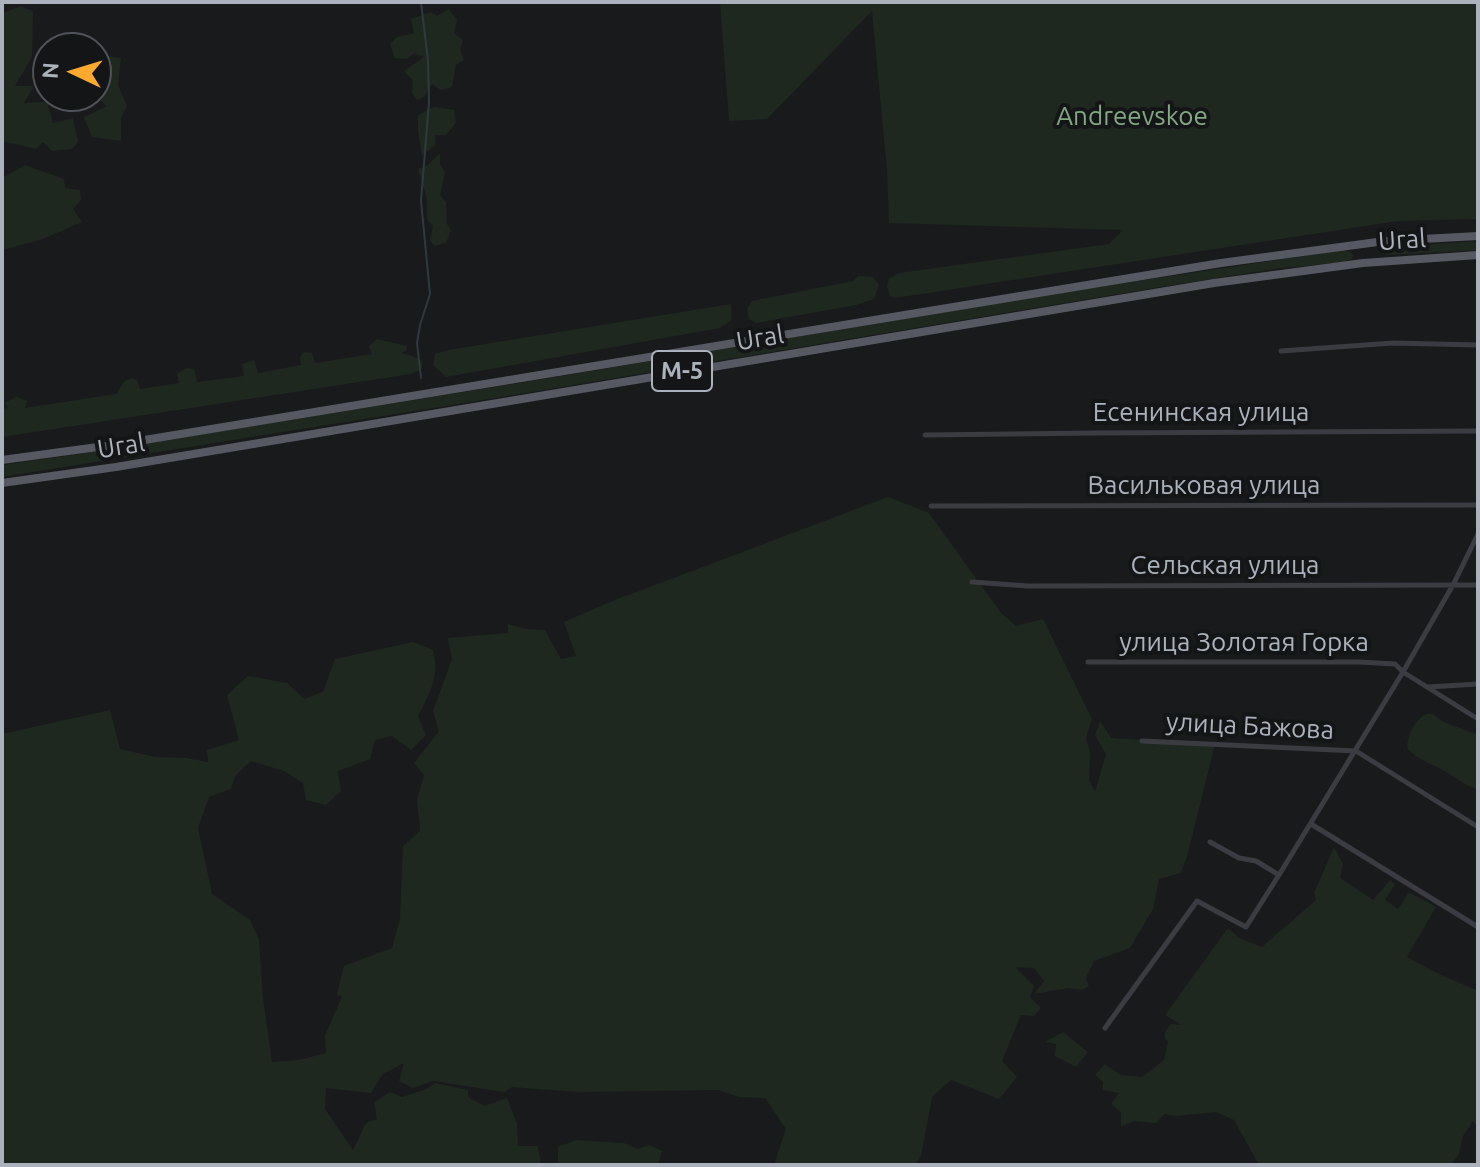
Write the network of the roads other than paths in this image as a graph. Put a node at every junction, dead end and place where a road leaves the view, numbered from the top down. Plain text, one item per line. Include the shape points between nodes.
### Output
1 (1478, 236) edge
2 (1428, 238) junction
3 (1478, 255) edge
4 (1363, 263) junction
5 (1478, 345) edge
6 (1281, 351) dead end
7 (1478, 431) edge
8 (925, 435) dead end
9 (2, 460) edge
10 (2, 483) edge
11 (1478, 505) edge
12 (931, 506) dead end
13 (1478, 534) edge
14 (972, 582) dead end
15 (1453, 585) junction
16 (1478, 585) edge
17 (1088, 662) dead end
18 (1403, 672) junction
19 (1478, 684) edge
20 (1427, 688) junction
21 (1478, 719) edge
22 (1142, 741) dead end
23 (1356, 751) junction
24 (1311, 824) junction
25 (1478, 827) edge
26 (1210, 842) dead end
27 (1279, 875) junction
28 (1478, 927) edge
29 (1105, 1028) dead end

1 - 2 main road, Ural / М-5
2 - 4 main road via 1359,250 1355,259
2 - 9 main road, Ural / М-5 via 1221,263
3 - 4 main road, Ural / М-5
4 - 10 main road, Ural / М-5 via 1214,283
5 - 6 street via 1393,343
7 - 8 street, Есенинская улица
11 - 12 street, Васильковая улица
13 - 15 street
14 - 15 street, Сельская улица
15 - 16 street, Сельская улица
15 - 18 street
17 - 18 street, улица Золотая Горка via 1359,662 1395,664
18 - 20 street, улица Золотая Горка
18 - 23 street
19 - 20 street
20 - 21 street, улица Золотая Горка
22 - 23 street, улица Бажова
23 - 24 street
23 - 25 street, улица Бажова
24 - 27 street
24 - 28 street
26 - 27 street
27 - 29 street via 1246,927 1197,901

